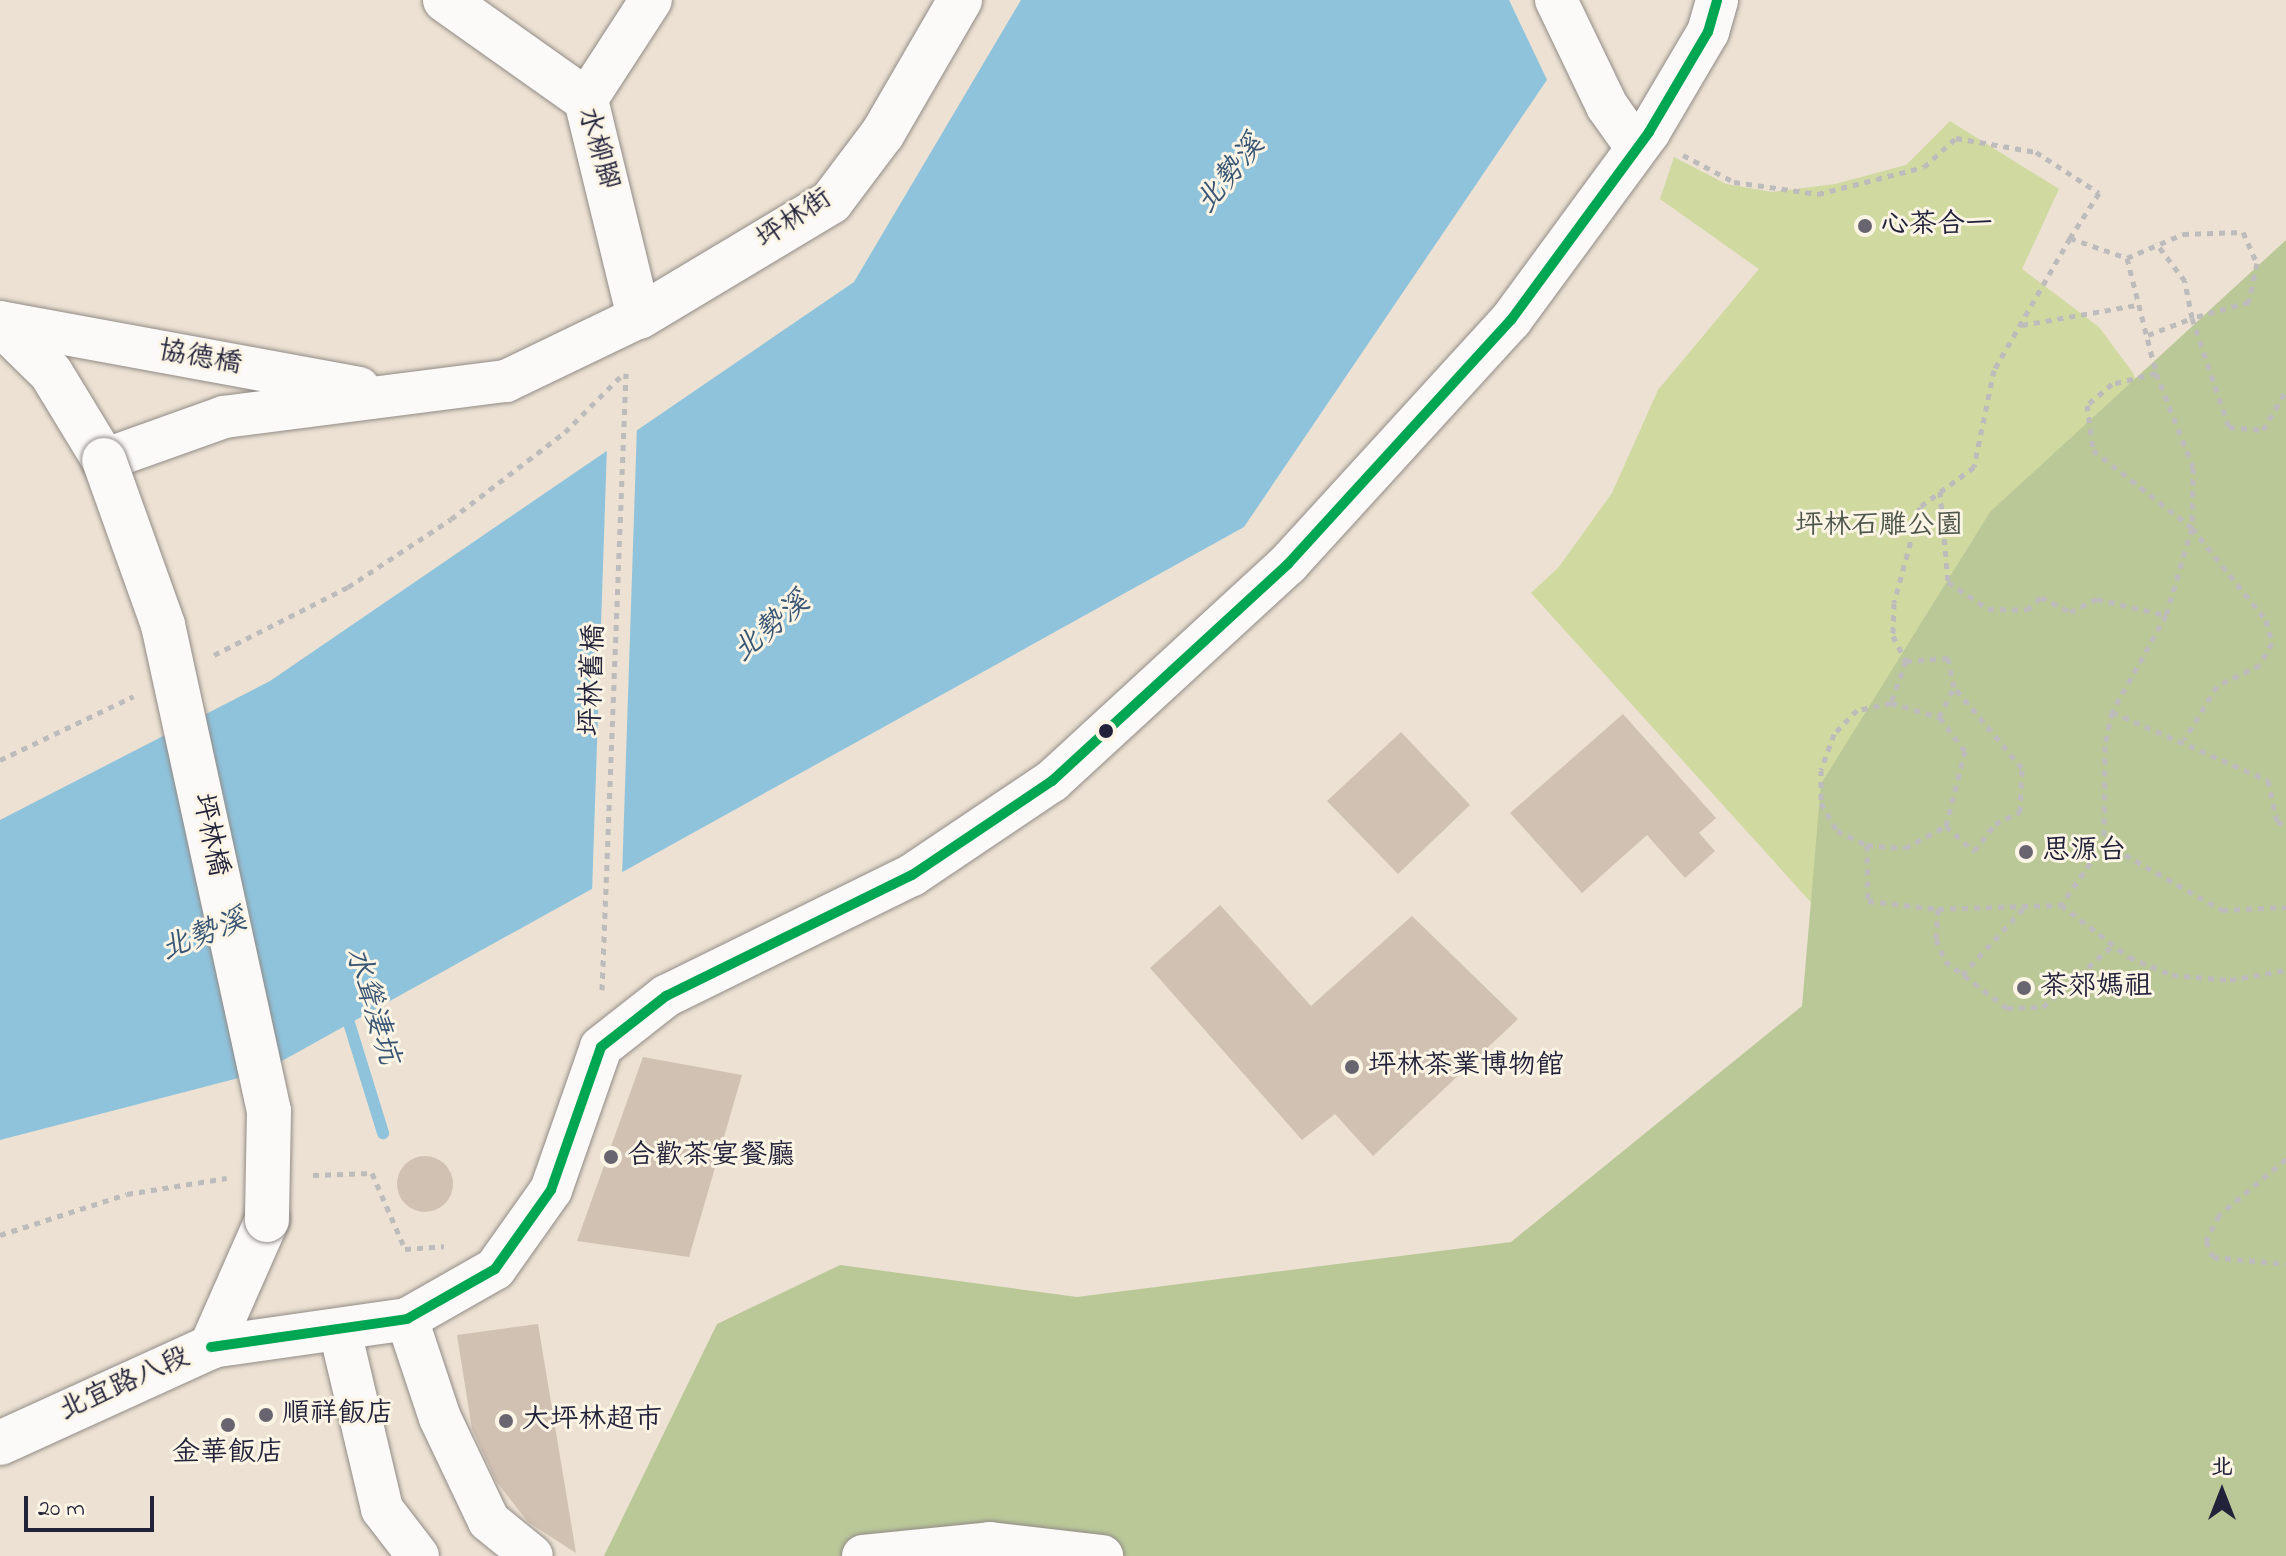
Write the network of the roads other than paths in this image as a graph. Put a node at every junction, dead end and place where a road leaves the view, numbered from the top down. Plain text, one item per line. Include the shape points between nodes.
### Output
1 (445, 0) edge
2 (651, 0) edge
3 (960, 0) edge
4 (1556, 0) edge
5 (1717, 0) edge
6 (586, 100) junction
7 (1643, 139) junction
8 (639, 317) junction
9 (0, 323) edge
10 (399, 396) junction
11 (104, 460) junction
12 (267, 1220) joint
13 (407, 1319) junction
14 (340, 1331) junction
15 (211, 1347) junction
16 (0, 1443) edge
17 (418, 1556) edge
18 (532, 1556) edge
19 (863, 1556) edge
20 (1102, 1556) edge

1 - 6 main road, 水柳腳
2 - 6 street
3 - 8 main road, 坪林街 via 883,133 831,202
4 - 7 street via 1607,106
5 - 7 street via 1708,32
6 - 8 main road, 水柳腳
7 - 13 street via 1511,320 1309,541 1052,781 912,875 666,996 601,1047 551,1190 495,1269
8 - 10 street, 協德橋 via 506,381
9 - 10 street, 協德橋
9 - 11 main road via 51,373
10 - 11 street, 協德橋 via 224,417
11 - 12 main road, 坪林橋, bridge via 163,625 269,1111
12 - 15 main road, 北宜路八段
13 - 14 street
13 - 18 street via 440,1418 489,1521
14 - 15 street
14 - 17 street via 382,1509
15 - 16 main road, 北宜路八段
19 - 20 street via 990,1543

